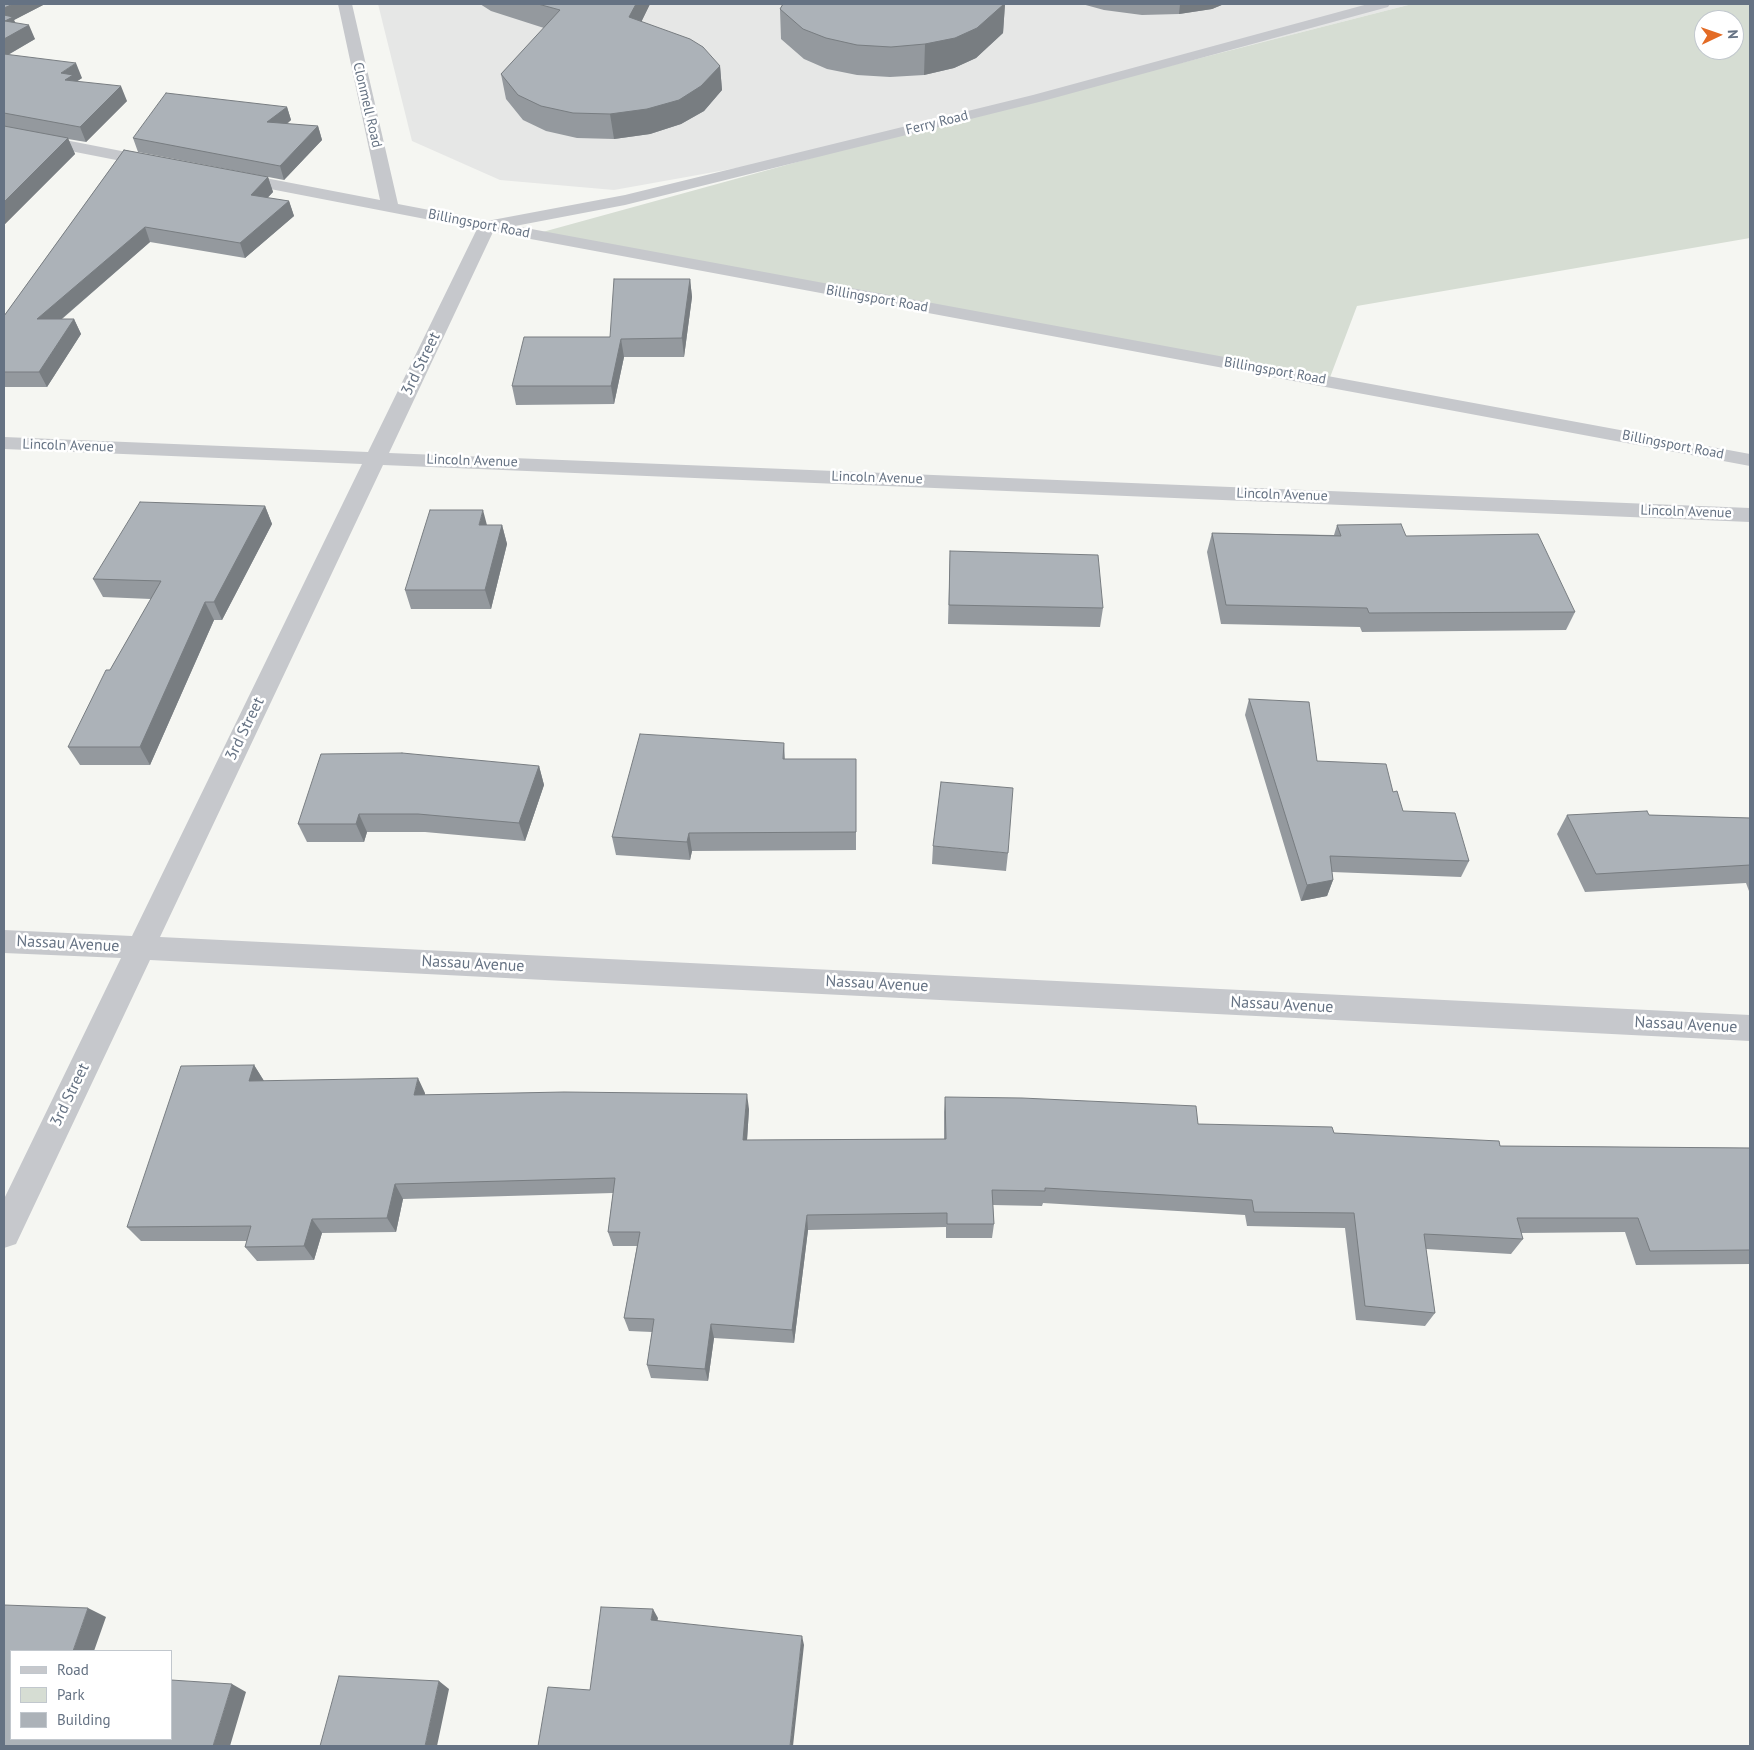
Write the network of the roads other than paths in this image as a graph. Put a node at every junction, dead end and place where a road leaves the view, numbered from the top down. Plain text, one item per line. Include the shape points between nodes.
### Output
1 (345, 4) edge
2 (1383, 4) edge
3 (4, 133) edge
4 (170, 165) edge
5 (217, 174) edge
6 (390, 206) junction
7 (487, 226) junction
8 (4, 444) edge
9 (376, 457) junction
10 (1750, 460) edge
11 (1750, 515) edge
12 (4, 941) edge
13 (140, 948) junction
14 (1750, 1028) edge
15 (4, 1232) edge

1 - 6 street, Clonmell Road
2 - 7 street, Ferry Road via 1029,100 625,200
3 - 4 street
5 - 6 street, Billingsport Road
6 - 7 street, Billingsport Road
7 - 9 street, 3rd Street
7 - 10 street, Billingsport Road
8 - 9 street, Lincoln Avenue
9 - 11 street, Lincoln Avenue
9 - 13 street, 3rd Street
12 - 13 street, Nassau Avenue
13 - 14 street, Nassau Avenue
13 - 15 street, 3rd Street

